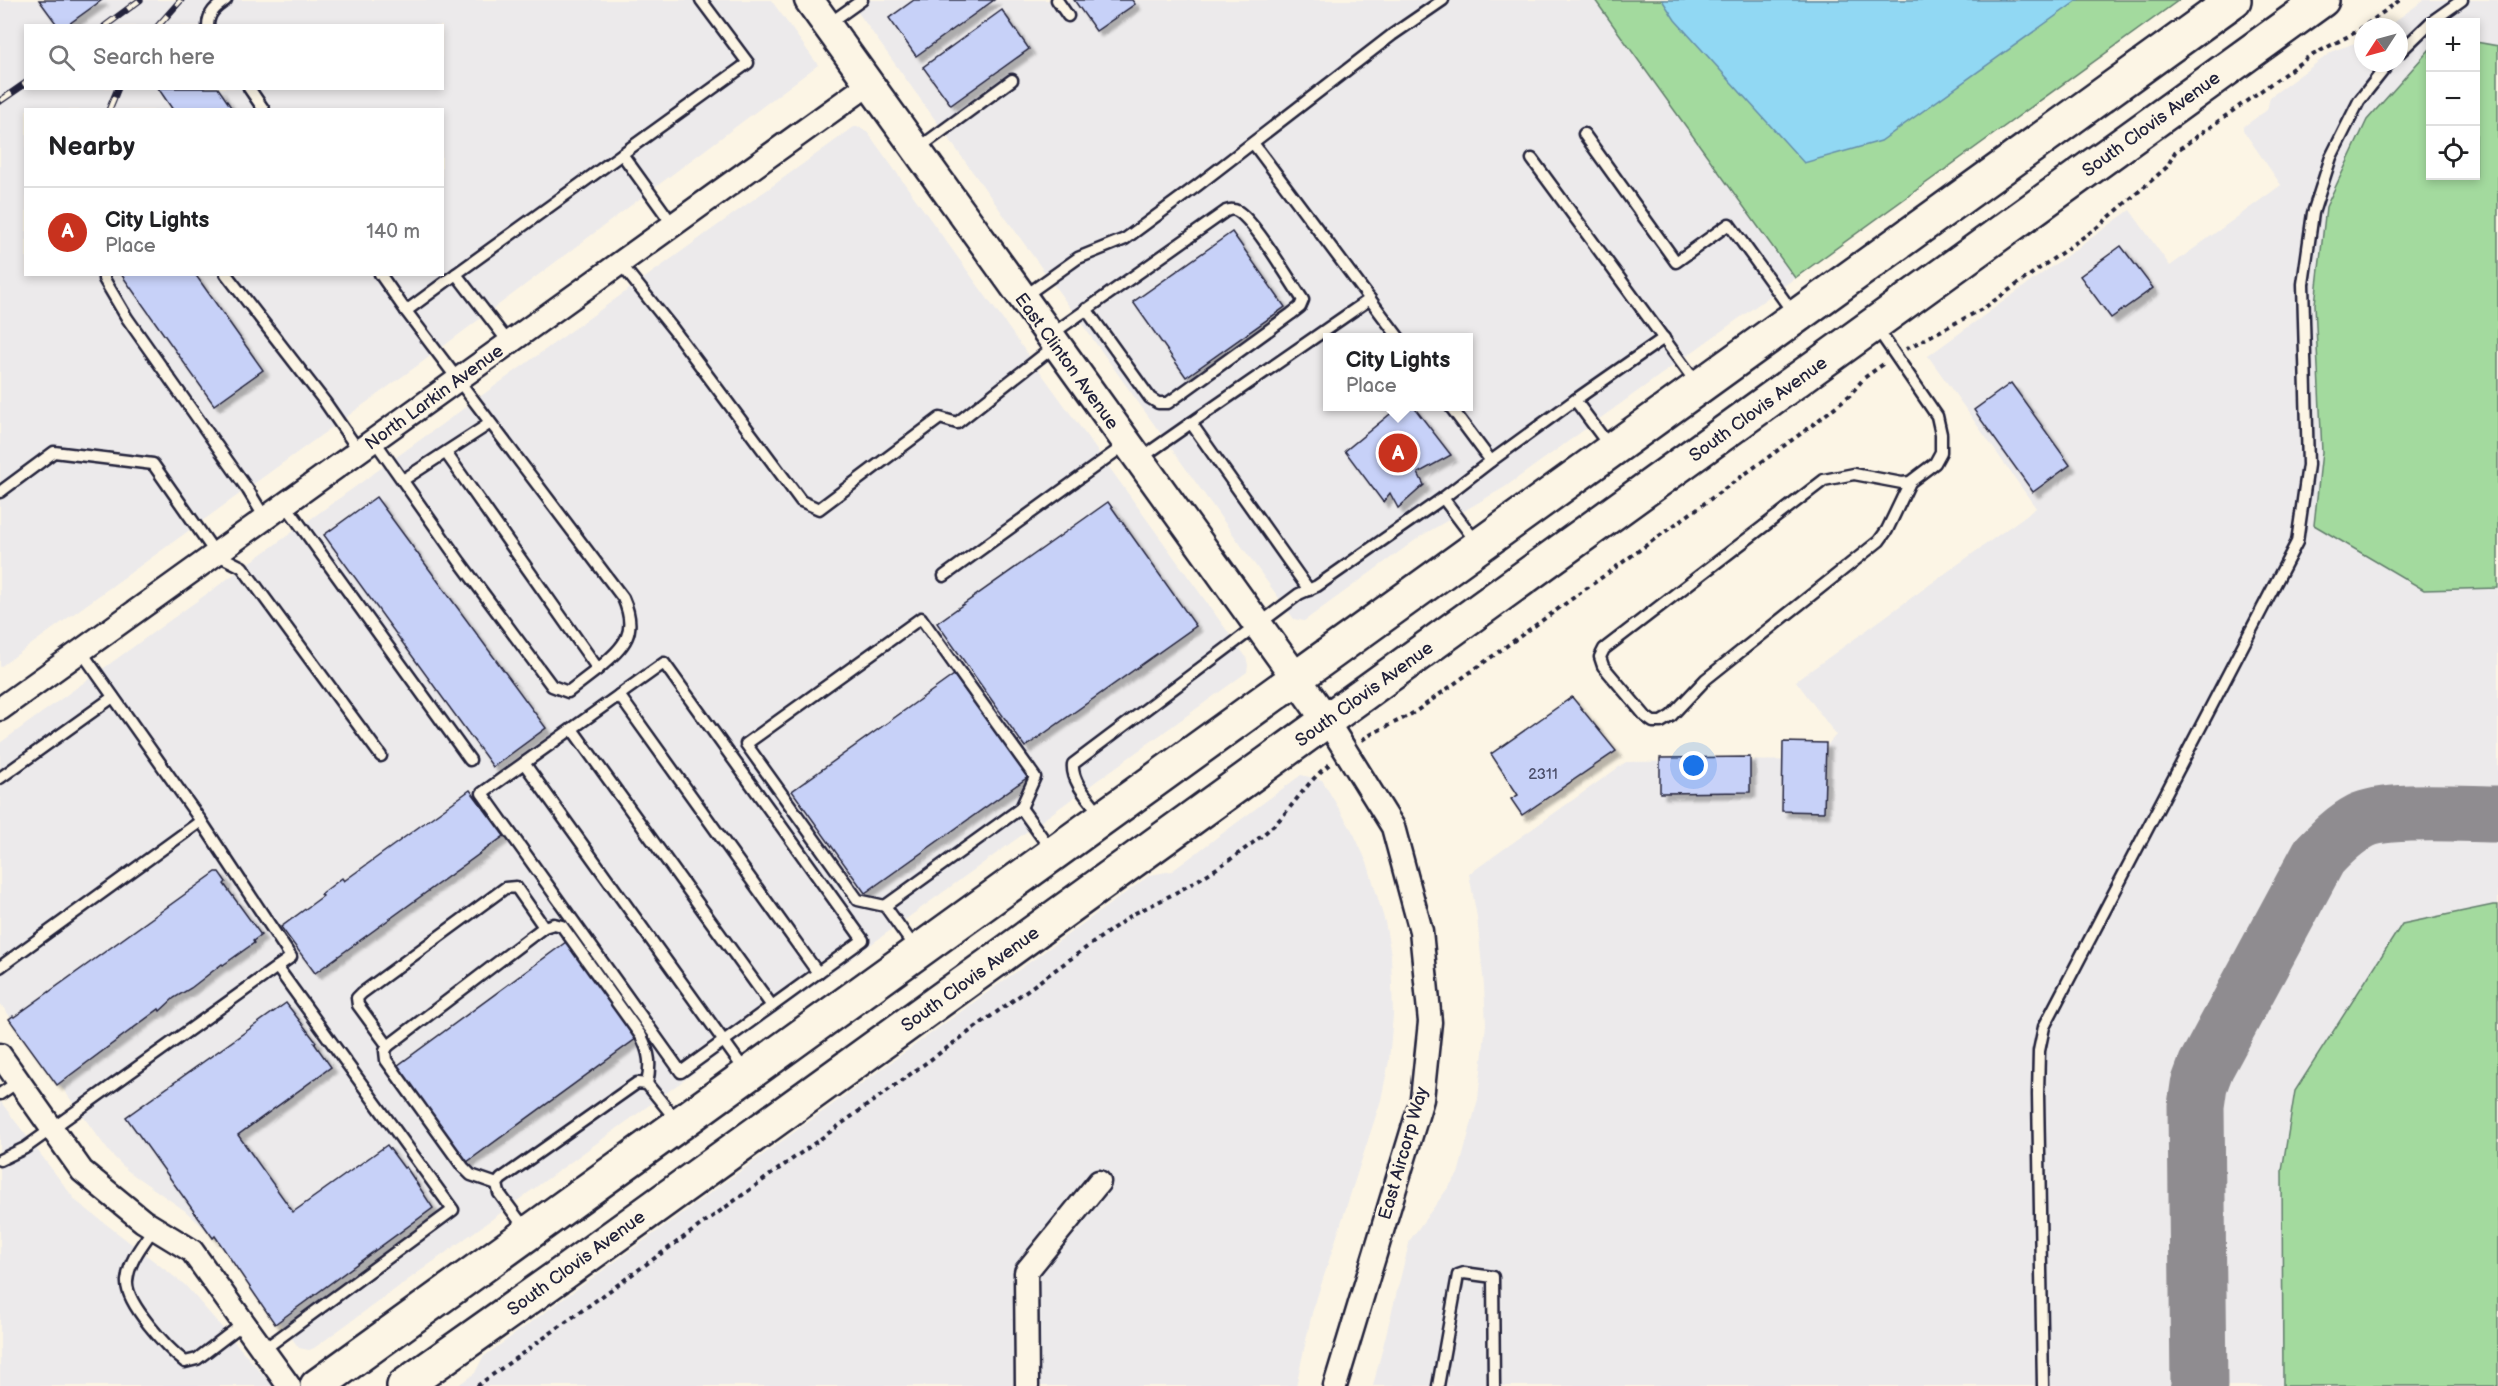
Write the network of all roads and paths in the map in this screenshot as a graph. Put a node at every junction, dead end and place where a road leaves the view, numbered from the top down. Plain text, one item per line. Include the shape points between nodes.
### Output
1 (226, 0) edge
2 (701, 0) edge
3 (809, 0) edge
4 (862, 0) edge
5 (1057, 0) edge
6 (1443, 0) edge
7 (2234, 0) edge
8 (2322, 0) edge
9 (2400, 0) edge
10 (2462, 0) edge
11 (1068, 16) dead end
12 (2438, 18) edge
13 (208, 24) edge
14 (827, 26) junction
15 (2426, 28) edge
16 (2408, 44) edge
17 (2382, 72) edge
18 (1012, 80) dead end
19 (868, 84) junction
20 (250, 90) edge
21 (263, 108) edge
22 (1584, 134) dead end
23 (1253, 143) junction
24 (916, 150) junction
25 (622, 154) junction
26 (1532, 159) dead end
27 (673, 225) junction
28 (620, 263) junction
29 (456, 274) junction
30 (104, 276) edge
31 (228, 276) edge
32 (381, 276) edge
33 (1844, 282) junction
34 (1022, 298) junction
35 (1370, 299) junction
36 (1086, 309) junction
37 (406, 311) junction
38 (1796, 316) junction
39 (1874, 325) junction
40 (1395, 333) edge
41 (1664, 338) junction
42 (1053, 340) junction
43 (509, 343) junction
44 (1896, 356) junction
45 (457, 380) junction
46 (1699, 387) junction
47 (1575, 400) junction
48 (1454, 411) edge
49 (1191, 423) junction
50 (489, 424) junction
51 (367, 445) junction
52 (1612, 449) junction
53 (1133, 452) junction
54 (446, 453) junction
55 (1491, 461) junction
56 (403, 480) junction
57 (1910, 482) junction
58 (0, 492) edge
59 (1443, 498) junction
60 (285, 504) junction
61 (265, 518) junction
62 (1479, 546) junction
63 (216, 554) junction
64 (944, 576) dead end
65 (1309, 590) junction
66 (1257, 624) junction
67 (81, 651) junction
68 (598, 669) junction
69 (1296, 679) junction
70 (619, 695) junction
71 (113, 697) junction
72 (0, 709) edge
73 (1327, 721) junction
74 (572, 729) junction
75 (1346, 752) junction
76 (381, 756) dead end
77 (470, 760) dead end
78 (524, 763) junction
79 (0, 778) edge
80 (1021, 808) junction
81 (1103, 818) junction
82 (201, 821) junction
83 (1054, 854) junction
84 (885, 906) junction
85 (544, 927) junction
86 (918, 952) junction
87 (0, 967) edge
88 (277, 967) junction
89 (818, 973) junction
90 (772, 1006) junction
91 (724, 1041) junction
92 (388, 1046) junction
93 (0, 1055) edge
94 (748, 1075) junction
95 (19, 1081) junction
96 (647, 1083) junction
97 (0, 1094) edge
98 (679, 1124) junction
99 (52, 1129) junction
100 (0, 1160) edge
101 (1099, 1182) dead end
102 (497, 1184) junction
103 (154, 1228) junction
104 (528, 1233) junction
105 (244, 1323) junction
106 (263, 1350) junction
107 (289, 1386) edge
108 (317, 1386) edge
109 (404, 1386) edge
110 (477, 1386) edge
111 (1027, 1386) edge
112 (1335, 1386) edge
113 (1438, 1386) edge
114 (1494, 1386) edge
115 (2043, 1386) edge

1 - 13 lane via 215,8
2 - 25 lane via 748,63
3 - 14 street, East Clinton Avenue
4 - 14 lane
5 - 11 lane
6 - 23 lane
7 - 33 main road
8 - 39 main road, South Clovis Avenue
9 - 44 path via 2356,32 2307,58 2175,152 2167,166 2099,226 1984,308 1917,341
10 - 12 lane
14 - 19 street, East Clinton Avenue
15 - 16 lane
17 - 115 lane via 2359,101 2331,157 2313,213 2303,284 2308,465 2297,542 2044,1027 2038,1094
18 - 24 lane
19 - 24 street, East Clinton Avenue
19 - 27 street, North Larkin Avenue
20 - 21 lane
22 - 38 lane via 1676,262 1729,224
23 - 34 lane via 1125,239 1078,258
23 - 35 lane
24 - 34 street, East Clinton Avenue
25 - 27 lane
25 - 29 lane
26 - 41 lane
27 - 28 street, North Larkin Avenue
28 - 42 lane via 801,501 819,509 940,417 957,423
28 - 43 street, North Larkin Avenue
29 - 37 lane
29 - 43 lane
30 - 61 lane via 127,318
31 - 51 lane via 325,402
32 - 37 lane
33 - 38 main road
33 - 39 main road
34 - 42 street, East Clinton Avenue
35 - 40 lane
35 - 49 lane
36 - 36 lane via 1231,209 1251,224 1303,300 1292,314 1162,404 1150,398
36 - 42 lane
37 - 45 lane
38 - 46 main road
39 - 44 lane
39 - 73 main road, South Clovis Avenue
41 - 46 lane
41 - 47 lane
42 - 53 street, East Clinton Avenue
43 - 45 street, North Larkin Avenue
44 - 57 lane via 1937,416 1941,434 1941,452 1935,463
44 - 75 path via 1864,378 1851,395 1810,427 1539,624 1406,719 1371,734
45 - 50 lane
45 - 51 street, North Larkin Avenue
46 - 52 main road
47 - 52 lane
47 - 55 lane
48 - 55 lane
49 - 53 lane
49 - 65 lane
50 - 54 lane
50 - 68 lane via 623,598 629,612 629,633
51 - 56 lane
51 - 60 street, North Larkin Avenue
52 - 62 main road
53 - 64 lane
53 - 66 street, East Clinton Avenue
54 - 56 lane
54 - 68 lane
55 - 59 lane
56 - 68 lane via 552,686 568,692
57 - 57 lane via 1854,474 1824,480 1604,649 1600,657 1603,666 1646,717 1661,722 1706,679 1879,541
58 - 63 lane via 54,452 153,464
59 - 62 lane
59 - 65 lane
60 - 61 street, North Larkin Avenue
60 - 77 lane
61 - 63 street, North Larkin Avenue
62 - 69 main road
63 - 67 street, North Larkin Avenue
63 - 76 lane via 242,567
65 - 66 lane
66 - 69 street, East Clinton Avenue
66 - 81 lane via 1073,764 1074,779
67 - 71 lane
67 - 72 street, North Larkin Avenue
69 - 73 street, East Clinton Avenue
69 - 81 main road
70 - 74 lane
70 - 89 lane
70 - 89 lane via 664,663 864,940
71 - 79 lane
71 - 82 lane
73 - 75 street, East Aircorp Way
73 - 109 main road, South Clovis Avenue
74 - 78 lane
74 - 90 lane
75 - 110 path via 1313,776 1304,792 1273,825 1222,864 1171,897 1133,914
75 - 112 street, East Aircorp Way via 1393,827 1422,931 1430,1022 1422,1099
78 - 91 lane
78 - 91 lane via 482,793 681,1072
80 - 83 lane
80 - 84 lane
80 - 84 lane via 1035,777 921,618 746,744 858,900
81 - 83 main road
82 - 87 lane
82 - 88 lane via 291,957
83 - 86 main road
84 - 86 lane
85 - 92 lane
85 - 92 lane via 516,887 505,888 362,993 357,998 358,1005
85 - 96 lane via 561,926 641,1036 650,1058
86 - 94 main road
88 - 99 lane
88 - 106 lane via 453,1210
89 - 90 lane
90 - 91 lane
91 - 94 lane
92 - 102 lane via 386,1060 463,1167 471,1175
93 - 95 street
94 - 98 main road
95 - 97 lane
95 - 99 street
96 - 98 lane
96 - 102 lane via 637,1083
98 - 104 main road
99 - 100 lane
99 - 103 street via 82,1171
101 - 111 street via 1026,1272
102 - 104 lane via 499,1193
103 - 105 street via 192,1251
103 - 105 lane via 133,1259 127,1283 134,1301 168,1350 185,1362 197,1359
104 - 108 main road
105 - 106 street
106 - 107 street
113 - 114 lane via 1458,1275 1464,1273 1493,1277

